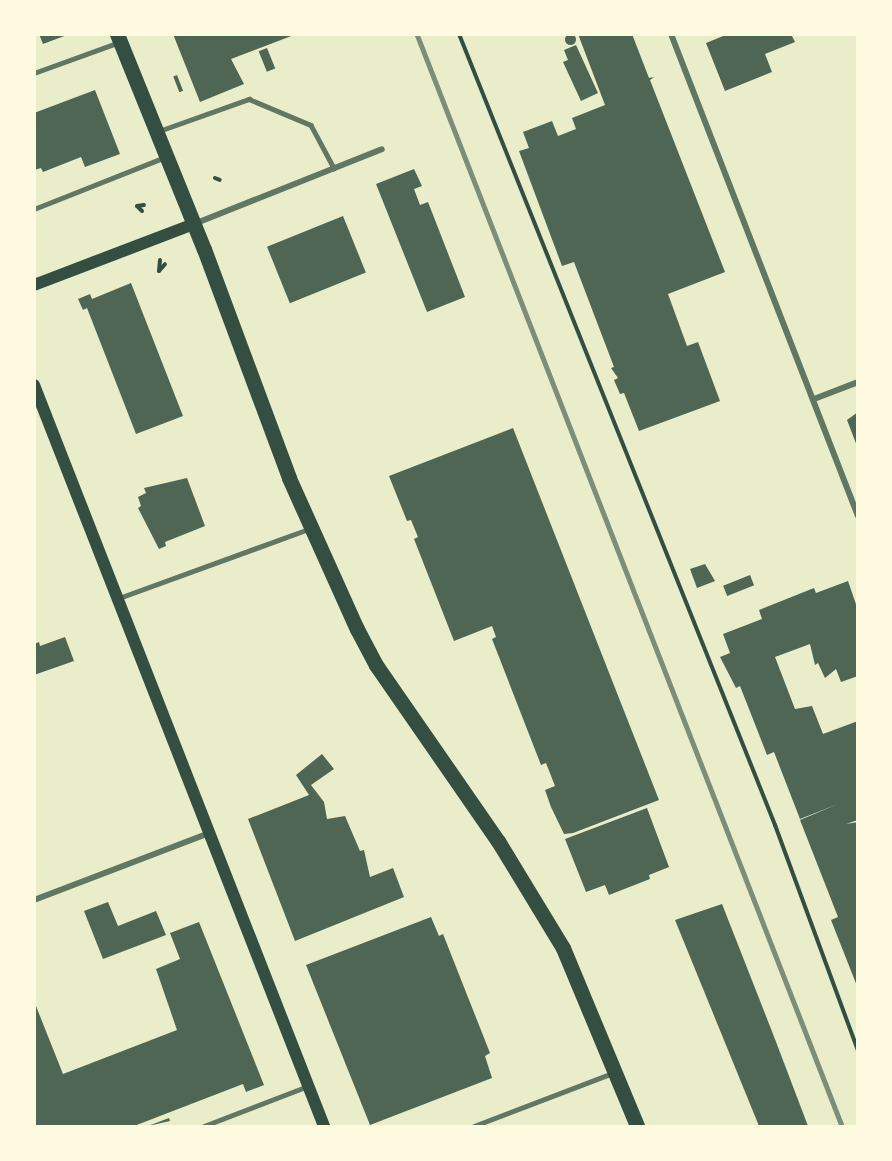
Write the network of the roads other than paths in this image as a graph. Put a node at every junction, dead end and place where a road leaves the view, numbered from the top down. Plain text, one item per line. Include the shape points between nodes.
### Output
1 (671, 34) edge
2 (119, 38) edge
3 (34, 73) edge
4 (157, 132) junction
5 (382, 149) dead end
6 (167, 157) junction
7 (334, 168) junction
8 (34, 209) edge
9 (194, 225) junction
10 (34, 285) edge
11 (858, 382) edge
12 (34, 385) edge
13 (814, 399) junction
14 (858, 516) edge
15 (310, 528) junction
16 (117, 599) junction
17 (209, 833) junction
18 (34, 900) edge
19 (615, 1072) junction
20 (308, 1086) junction
21 (204, 1126) edge
22 (324, 1126) edge
23 (474, 1126) edge
24 (637, 1126) edge

1 - 13 street
2 - 3 lane
2 - 4 main road
4 - 6 main road
4 - 7 lane via 249,99 311,125
5 - 7 street
6 - 8 lane
6 - 9 main road
7 - 9 street
9 - 10 main road
9 - 15 main road
11 - 13 street
12 - 16 main road
13 - 14 street
15 - 16 lane
15 - 19 main road via 376,665 498,841 563,948
16 - 17 main road
17 - 18 street
17 - 20 main road
19 - 23 lane
19 - 24 main road
20 - 21 lane
20 - 22 main road

